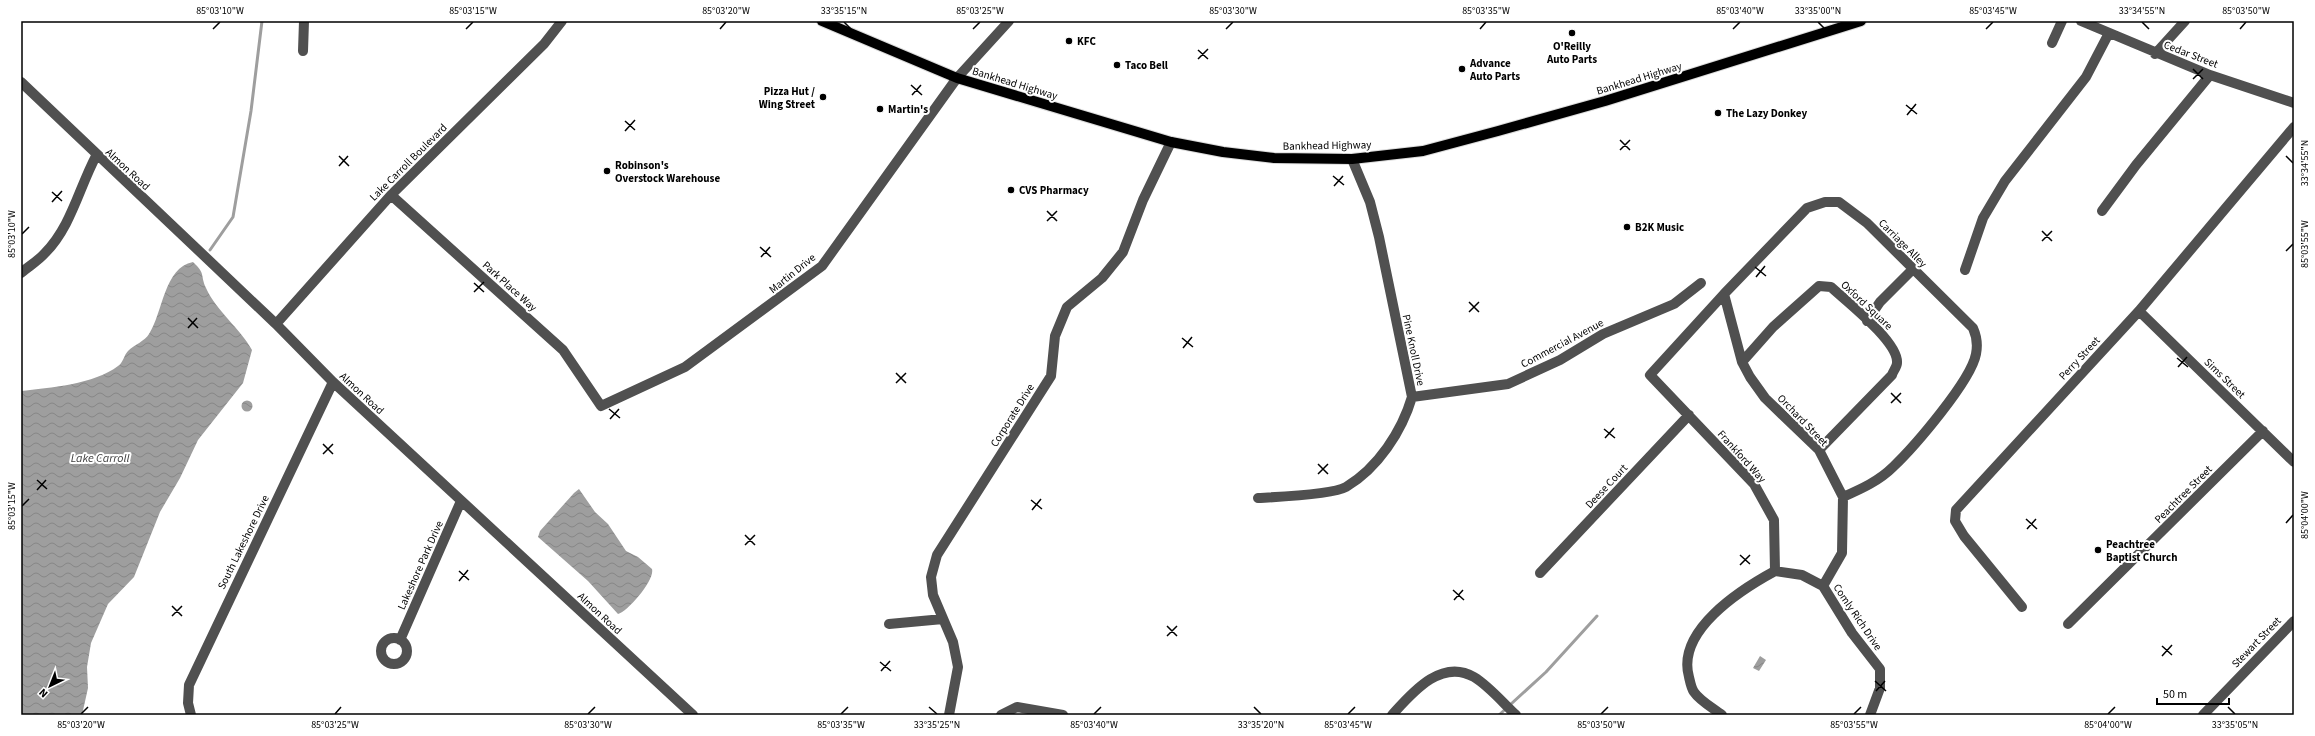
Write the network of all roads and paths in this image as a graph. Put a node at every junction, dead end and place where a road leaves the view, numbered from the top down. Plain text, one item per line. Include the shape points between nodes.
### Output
1 (304, 21) edge
2 (562, 21) edge
3 (822, 21) edge
4 (1009, 21) edge
5 (1861, 21) edge
6 (2062, 21) edge
7 (2081, 21) edge
8 (2185, 21) edge
9 (2109, 33) junction
10 (2052, 43) dead end
11 (303, 51) dead end
12 (2155, 54) junction
13 (2210, 75) junction
14 (957, 78) junction
15 (21, 82) edge
16 (2294, 103) edge
17 (2294, 127) edge
18 (1171, 142) junction
19 (96, 156) junction
20 (1352, 159) junction
21 (391, 195) junction
22 (2102, 211) dead end
23 (1912, 270) junction
24 (1965, 270) dead end
25 (21, 273) edge
26 (1701, 283) dead end
27 (1724, 294) junction
28 (2139, 311) junction
29 (1867, 321) junction
30 (276, 324) junction
31 (1742, 362) junction
32 (1650, 375) joint
33 (333, 382) junction
34 (1412, 397) junction
35 (601, 406) joint
36 (1688, 416) junction
37 (2263, 431) junction
38 (1819, 450) junction
39 (2294, 462) edge
40 (1258, 498) dead end
41 (1844, 498) junction
42 (461, 501) junction
43 (1775, 571) junction
44 (1540, 573) dead end
45 (1823, 586) junction
46 (2022, 607) dead end
47 (943, 619) junction
48 (2294, 621) edge
49 (889, 624) dead end
50 (2068, 624) dead end
51 (400, 640) dead end
52 (2206, 714) edge
53 (191, 715) edge
54 (693, 715) edge
55 (949, 715) edge
56 (1001, 715) edge
57 (1063, 715) edge
58 (1392, 715) edge
59 (1516, 715) edge
60 (1722, 715) edge
61 (1870, 715) edge

1 - 11 street
2 - 21 street, Lake Carroll Boulevard via 544,44
3 - 14 main road, Bankhead Highway
4 - 14 street, Martin Drive
5 - 20 main road, Bankhead Highway via 1605,101 1491,133 1423,151
6 - 10 street
7 - 9 street, Cedar Street
8 - 12 street
9 - 12 street, Cedar Street
9 - 24 street via 2086,77 2005,181 1983,218
12 - 13 street, Cedar Street
13 - 16 street, Cedar Street
13 - 22 street via 2136,164
14 - 18 main road, Bankhead Highway
14 - 35 street, Martin Drive via 822,266 685,367
15 - 19 street, Almon Road
17 - 28 street, Perry Street
18 - 20 main road, Bankhead Highway via 1274,158
18 - 47 street, Corporate Drive via 1143,200 1123,252 1102,278 1067,307 1055,336 1051,376 937,555 931,577
19 - 25 street via 59,236 45,253
19 - 30 street, Almon Road
20 - 34 street, Pine Knoll Drive via 1370,202 1379,237
21 - 30 street, Lake Carroll Boulevard
21 - 35 street, Park Place Way via 563,350
23 - 27 street, Carriage Alley via 1867,223 1839,202 1825,202 1807,208
23 - 29 street via 1884,298
23 - 41 street, Carriage Alley via 1973,328 1978,340 1976,355 1970,372 1942,411 1893,468 1869,486
26 - 34 street, Commercial Avenue via 1674,304 1603,334 1560,360 1508,384
27 - 31 street, Orchard Street
27 - 32 street, Carriage Alley
28 - 37 street, Sims Street
28 - 46 street, Perry Street via 1956,510 1955,521 1964,536
29 - 31 street, Oxford Square via 1831,287 1819,286 1774,327
29 - 38 street, Oxford Square via 1891,346 1897,363 1892,375
30 - 33 street, Almon Road
31 - 38 street, Orchard Street via 1765,398
32 - 36 street, Frankford Way
33 - 42 street, Almon Road
33 - 53 street, South Lakeshore Drive via 189,684 188,703
34 - 40 street, Pine Knoll Drive via 1406,417 1396,436 1373,465 1346,487 1310,494
36 - 43 street, Frankford Way via 1754,484 1774,520
36 - 44 street, Deese Court
37 - 39 street, Sims Street
37 - 50 street, Peachtree Street
38 - 41 street, Orchard Street
41 - 45 street, Orchard Street via 1842,554
42 - 51 street, Lakeshore Park Drive
42 - 54 street, Almon Road
43 - 45 street, Comly Rich Drive via 1802,575
43 - 60 street via 1705,623 1694,638 1688,654 1686,666 1693,691
45 - 61 street, Comly Rich Drive via 1852,633 1880,669 1880,688
47 - 49 street
47 - 55 street, Corporate Drive via 953,642 958,668
48 - 52 street, Stewart Street
56 - 57 street via 1017,707
58 - 59 street via 1415,690 1439,674 1458,671 1475,678

